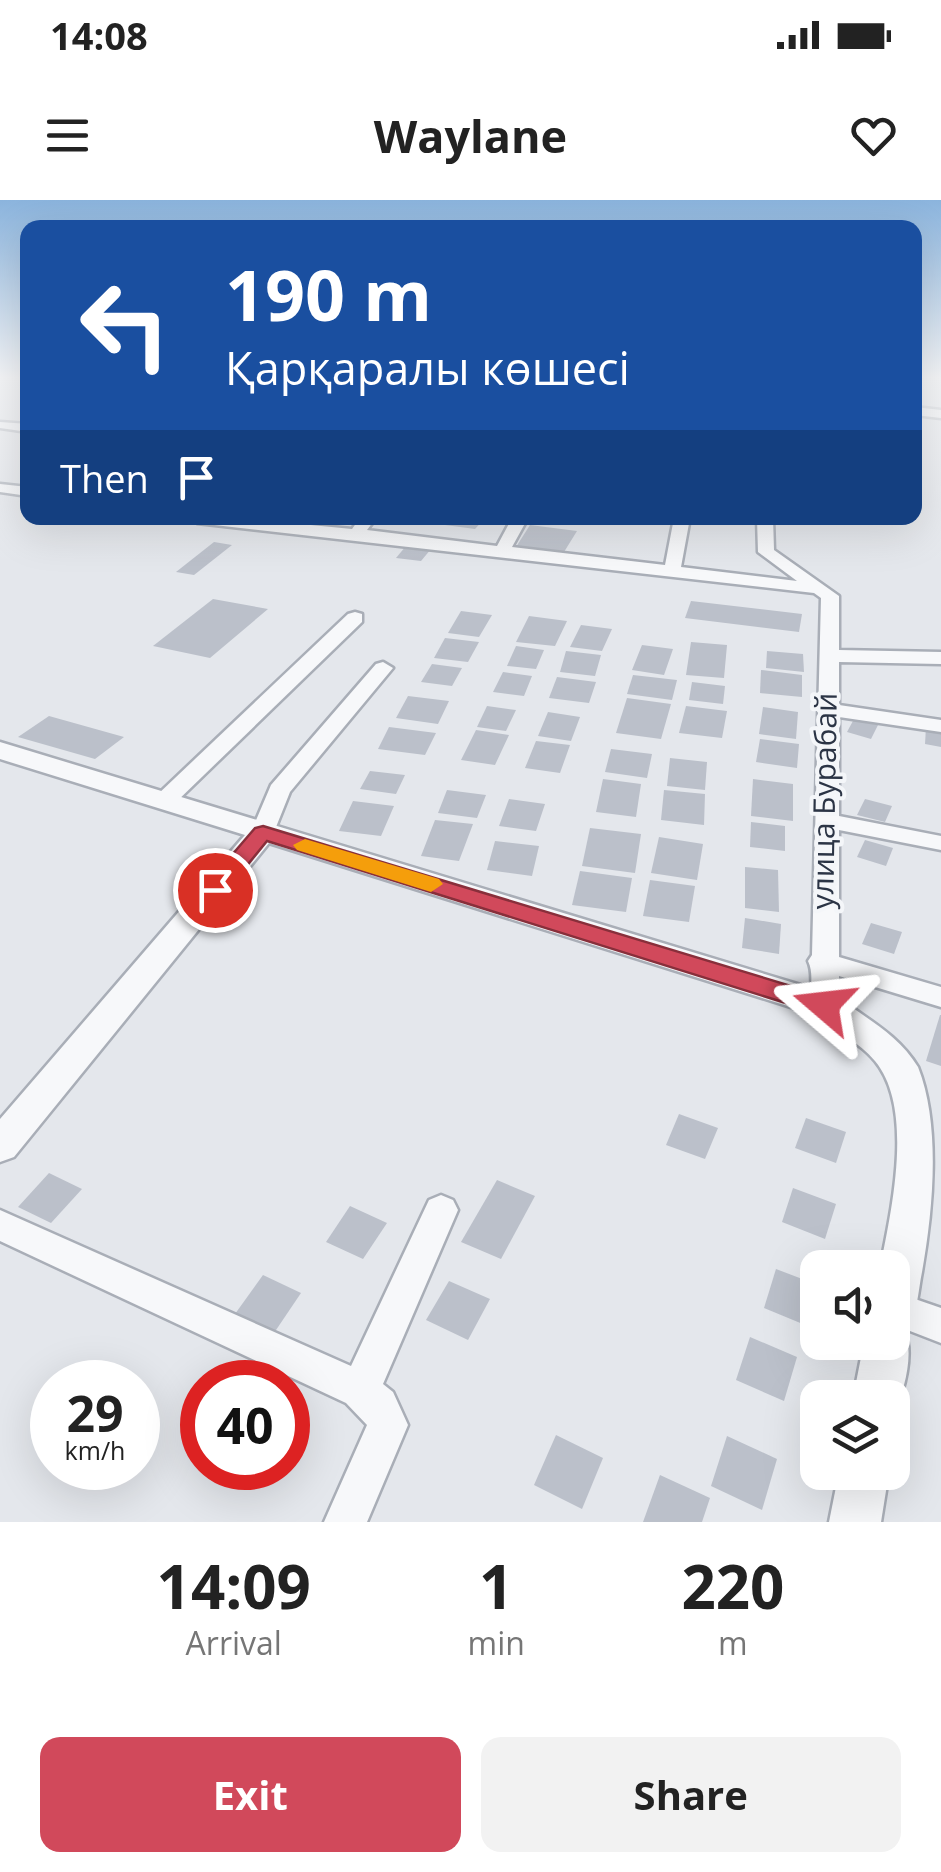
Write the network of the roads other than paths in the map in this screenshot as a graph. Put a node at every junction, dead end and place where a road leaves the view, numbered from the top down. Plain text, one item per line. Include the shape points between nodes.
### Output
1 (267, 525) edge
2 (363, 525) edge
3 (516, 525) edge
4 (681, 525) edge
5 (765, 525) edge
6 (356, 534) junction
7 (503, 550) junction
8 (672, 571) junction
9 (826, 593) junction
10 (355, 618) dead end
11 (828, 656) junction
12 (941, 658) edge
13 (383, 668) dead end
14 (827, 709) junction
15 (941, 726) edge
16 (0, 750) edge
17 (164, 802) junction
18 (825, 820) junction
19 (263, 832) junction
20 (941, 843) edge
21 (822, 961) junction
22 (941, 996) edge
23 (824, 1005) junction
24 (0, 1146) edge
25 (930, 1148) edge
26 (441, 1210) dead end
27 (0, 1226) edge
28 (907, 1250) edge
29 (910, 1316) edge
30 (941, 1326) edge
31 (360, 1390) junction
32 (860, 1490) edge
33 (345, 1522) edge
34 (854, 1522) edge

1 - 6 street
2 - 6 street
3 - 7 street
4 - 8 street
5 - 9 street via 766,552
6 - 7 street
7 - 8 street
8 - 9 street
9 - 11 street, улица Бурабай
10 - 17 street
11 - 12 street
11 - 14 street, улица Бурабай
13 - 19 street via 279,790
14 - 15 street
14 - 18 street, улица Бурабай
16 - 17 street
17 - 19 street
18 - 20 street
18 - 21 street, улица Бурабай
19 - 23 street
19 - 24 street
21 - 22 street
21 - 23 street, улица Бурабай
23 - 25 street via 889,1052
25 - 28 street
26 - 31 street
27 - 31 street
29 - 30 street
31 - 33 street via 388,1425
32 - 34 street

